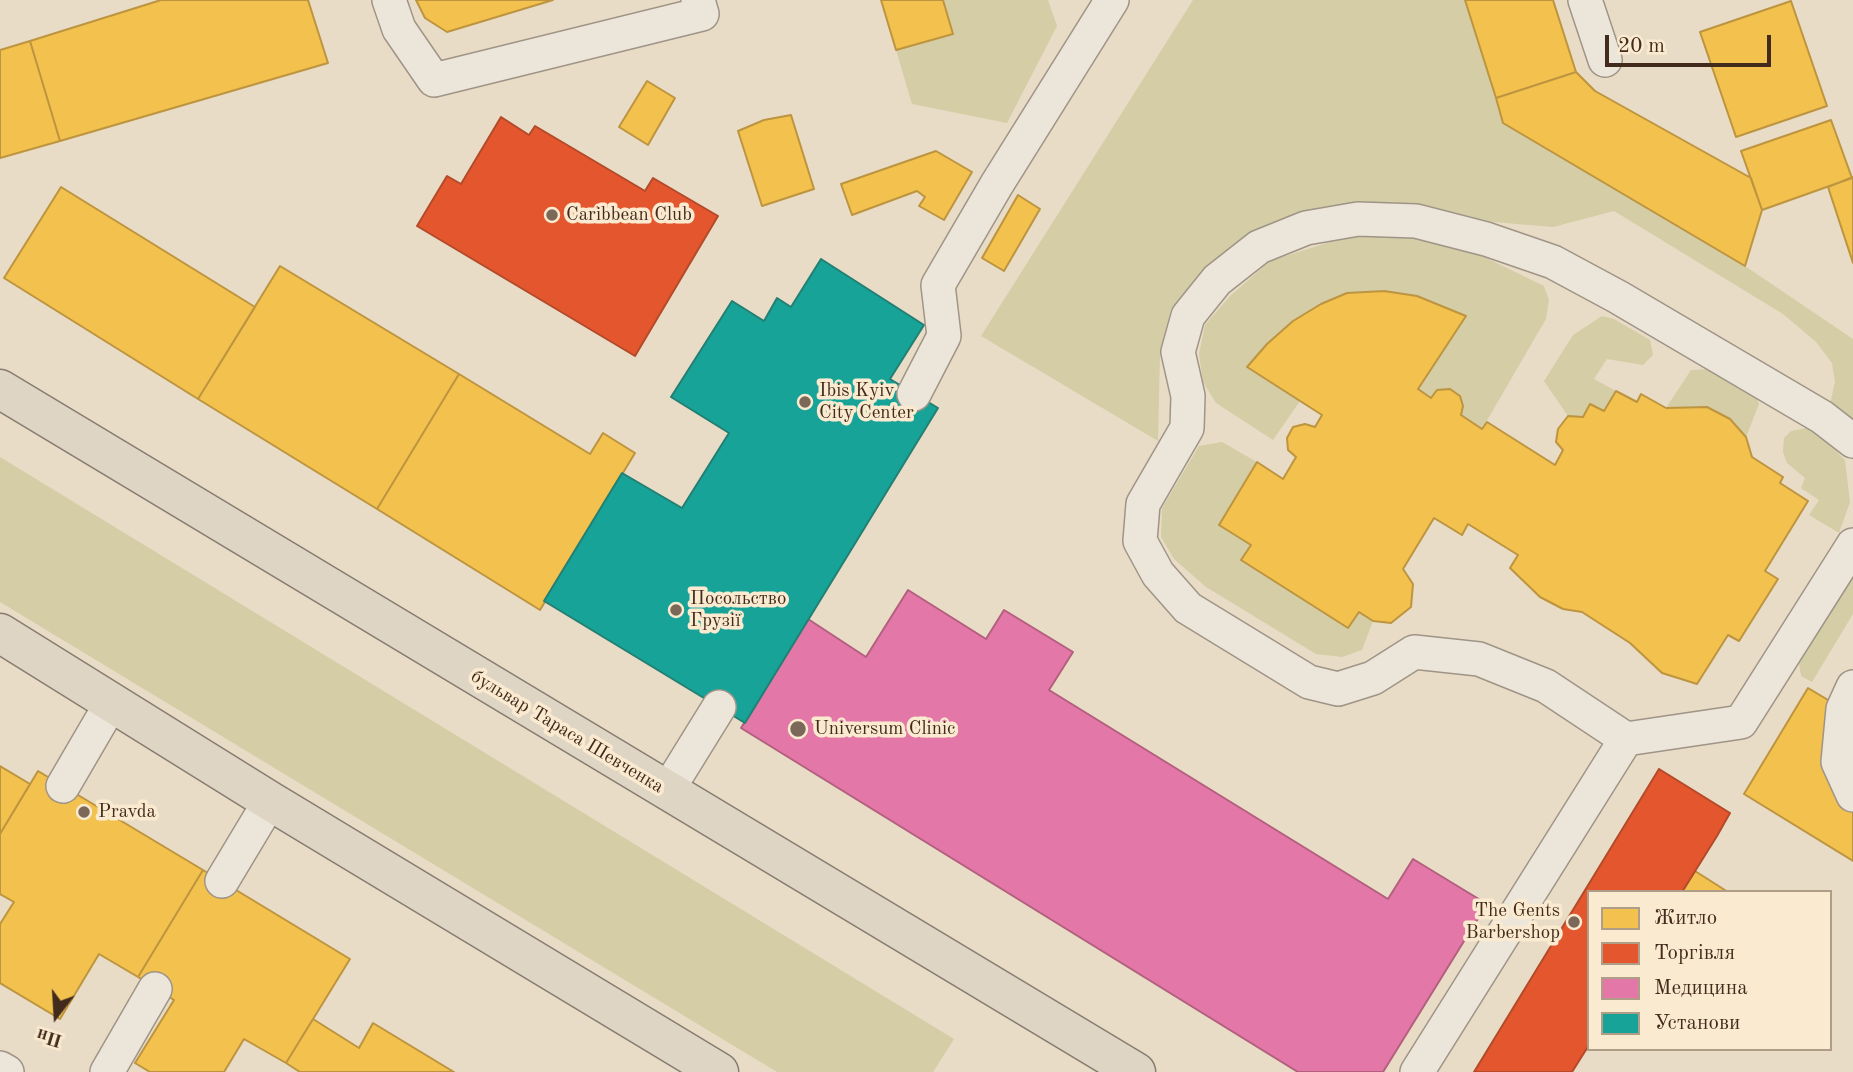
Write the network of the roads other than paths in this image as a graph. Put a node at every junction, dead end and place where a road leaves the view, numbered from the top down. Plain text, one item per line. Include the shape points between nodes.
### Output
1 (389, 0) edge
2 (698, 0) edge
3 (1112, 0) edge
4 (1585, 0) edge
5 (1605, 60) dead end
6 (0, 389) edge
7 (914, 394) dead end
8 (1853, 441) edge
9 (1853, 545) edge
10 (0, 633) edge
11 (1853, 687) edge
12 (112, 702) junction
13 (719, 707) dead end
14 (1626, 739) junction
15 (63, 786) dead end
16 (667, 791) junction
17 (1853, 794) edge
18 (270, 801) junction
19 (222, 881) dead end
20 (155, 989) dead end
21 (0, 1068) edge
22 (7, 1072) edge
23 (107, 1072) edge
24 (719, 1072) edge
25 (1136, 1072) edge
26 (1417, 1072) edge

1 - 2 lane via 399,29 434,80 702,14
3 - 7 lane via 938,285 944,336
4 - 5 lane
6 - 16 main road, бульвар Тараса Шевченка
8 - 14 lane via 1810,410 1553,262 1416,221 1358,219 1306,228 1259,247 1217,280 1188,316 1178,352 1188,396 1187,428 1143,504 1140,541 1158,574 1188,608 1309,682 1338,689 1373,678 1414,652 1479,659 1546,686
9 - 14 lane via 1741,722
10 - 12 main road
11 - 17 lane via 1843,709 1838,762
12 - 15 lane
12 - 18 main road
13 - 16 lane
14 - 26 lane
16 - 25 main road, бульвар Тараса Шевченка
18 - 19 lane
18 - 24 main road
20 - 23 lane
21 - 22 lane

